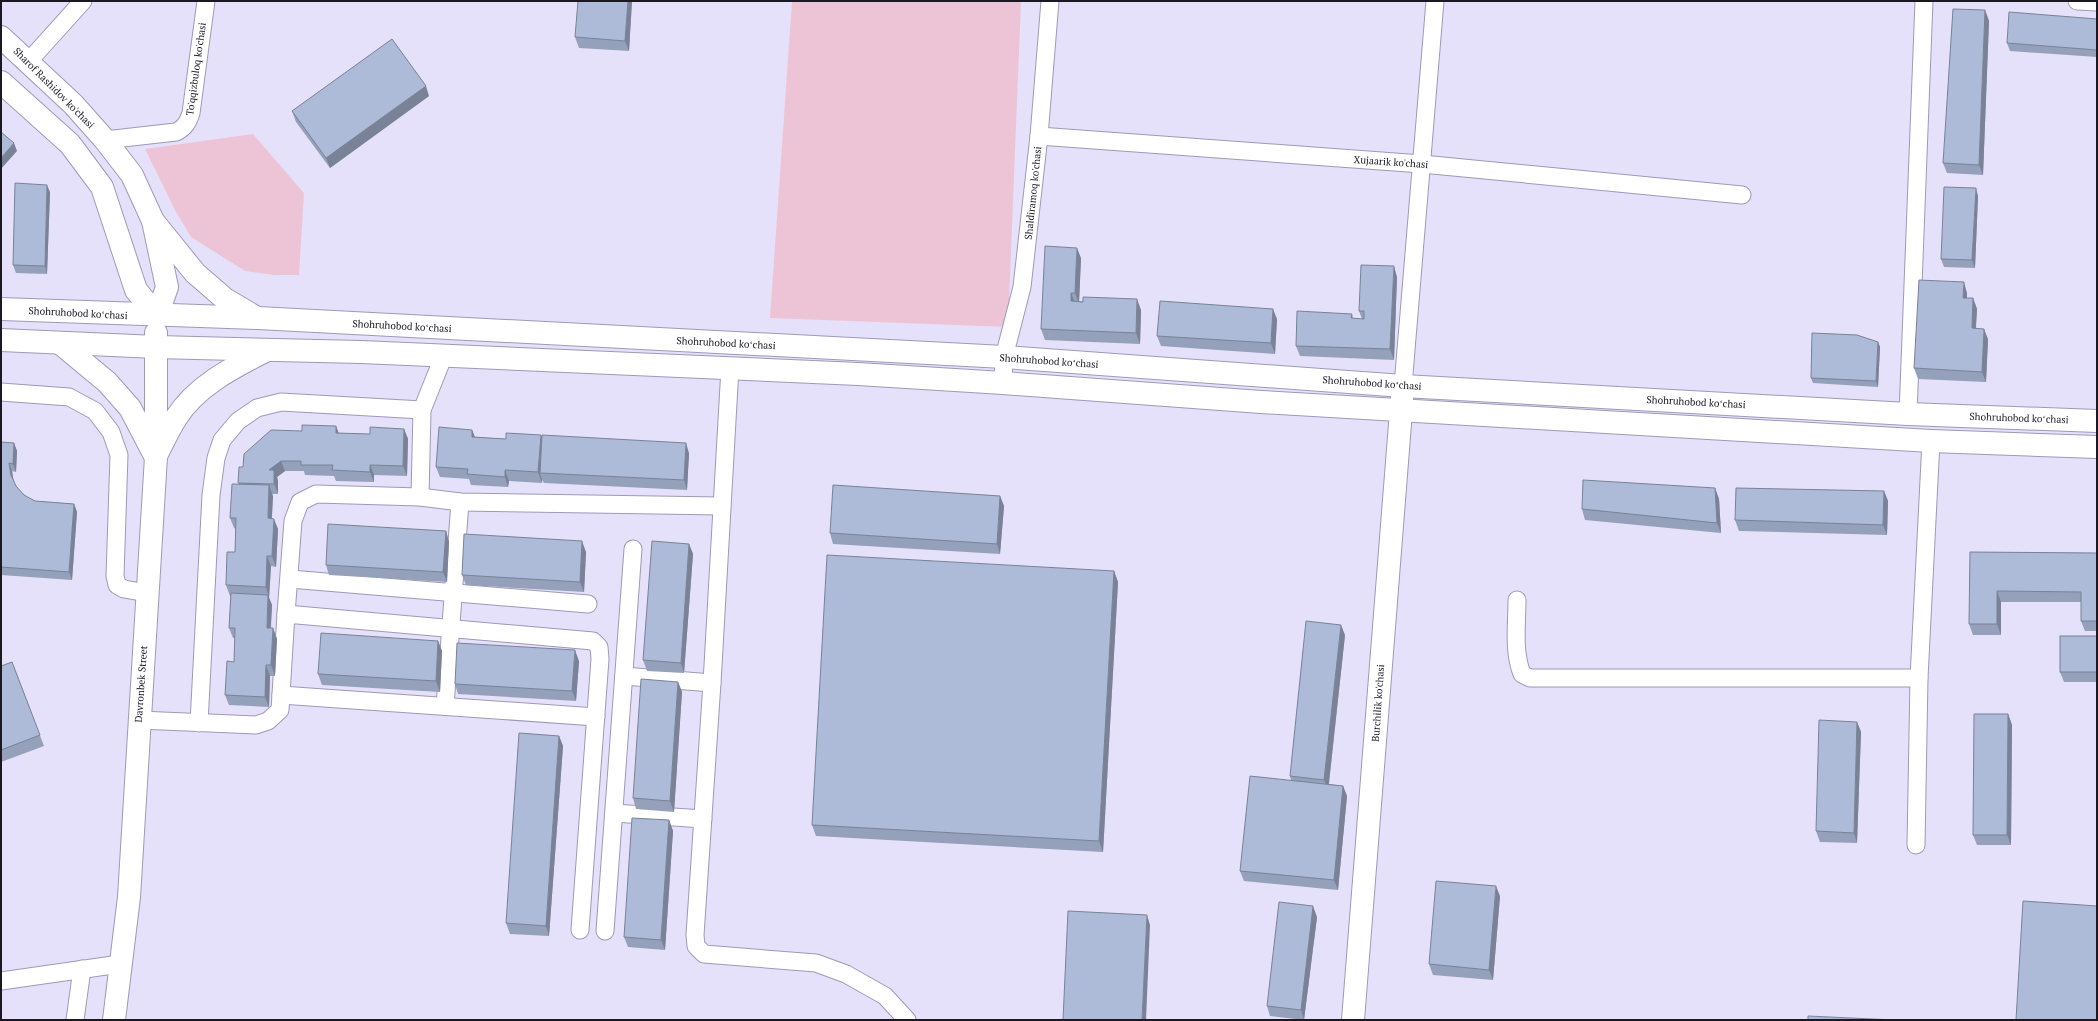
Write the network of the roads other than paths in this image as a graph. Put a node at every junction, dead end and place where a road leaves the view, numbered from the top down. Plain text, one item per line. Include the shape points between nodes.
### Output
1 (82, 1) edge
2 (206, 1) edge
3 (1050, 1) edge
4 (1435, 1) edge
5 (1924, 1) edge
6 (2077, 1) edge
7 (2097, 2) edge
8 (1, 37) edge
9 (28, 62) junction
10 (1, 82) edge
11 (1039, 136) junction
12 (105, 140) junction
13 (1422, 164) junction
14 (1742, 195) dead end
15 (153, 221) junction
16 (1, 309) edge
17 (156, 316) junction
18 (258, 318) junction
19 (1, 340) edge
20 (60, 343) junction
21 (156, 347) junction
22 (269, 349) junction
23 (444, 356) junction
24 (1004, 357) junction
25 (730, 368) junction
26 (1003, 383) junction
27 (1403, 386) junction
28 (1, 392) edge
29 (422, 410) junction
30 (1401, 410) junction
31 (1908, 414) junction
32 (2097, 421) edge
33 (1931, 441) junction
34 (2097, 447) edge
35 (156, 457) junction
36 (420, 497) junction
37 (460, 502) junction
38 (722, 506) junction
39 (633, 549) dead end
40 (290, 579) junction
41 (453, 592) junction
42 (147, 593) junction
43 (1517, 600) dead end
44 (588, 604) dead end
45 (286, 614) junction
46 (451, 629) junction
47 (624, 676) junction
48 (1919, 678) junction
49 (712, 683) junction
50 (281, 695) junction
51 (445, 706) junction
52 (596, 717) junction
53 (139, 720) junction
54 (199, 723) junction
55 (614, 813) junction
56 (703, 819) junction
57 (1916, 845) dead end
58 (580, 930) dead end
59 (605, 931) dead end
60 (120, 964) junction
61 (82, 969) junction
62 (1, 981) edge
63 (115, 1017) edge
64 (75, 1020) edge
65 (907, 1020) edge
66 (1354, 1020) edge

1 - 9 street
2 - 12 street, To'qqizbuloq ko'chasi via 188,122 182,130 176,132
3 - 11 street, Shaldiramoq ko'chasi
4 - 13 street
5 - 31 street
6 - 7 street
8 - 9 main road, Sharof Rashidov ko'chasi
9 - 12 main road, Sharof Rashidov ko'chasi via 73,104
10 - 17 main road via 70,144 102,187 136,290
11 - 13 street, Xujaarik ko'chasi
11 - 24 street, Shaldiramoq ko'chasi via 1022,287
12 - 15 main road, Sharof Rashidov ko'chasi via 132,175
13 - 14 street, Xujaarik ko'chasi
13 - 27 street
15 - 17 main road, Sharof Rashidov ko'chasi via 167,287
15 - 18 main road via 195,273 225,299
16 - 17 main road, Shohruhobod koʻchasi
17 - 18 main road, Shohruhobod koʻchasi
17 - 21 main road, Davronbek Street
18 - 24 main road, Shohruhobod koʻchasi
19 - 20 main road
20 - 21 main road
20 - 35 main road via 107,382 130,408
21 - 22 main road
21 - 35 main road, Davronbek Street
22 - 23 main road
22 - 35 main road via 231,368 197,393 176,417
23 - 25 main road
23 - 29 street
24 - 26 street, Shaldiramoq ko'chasi
24 - 27 main road, Shohruhobod koʻchasi
25 - 26 main road
25 - 38 street
26 - 30 main road
27 - 30 main road, Burchilik ko'chasi
27 - 31 main road, Shohruhobod koʻchasi
28 - 42 street via 69,397 95,411 111,432 119,455 115,576 117,585 124,589
29 - 36 street
29 - 54 street via 281,402 257,408 238,421 222,440 216,458 211,495
30 - 33 main road
30 - 66 main road, Burchilik ko'chasi
31 - 32 main road, Shohruhobod koʻchasi
33 - 34 main road
33 - 48 street
35 - 42 main road, Davronbek Street
36 - 37 street
36 - 40 street via 316,494 300,502 294,521
37 - 38 street
37 - 41 street
38 - 49 street
39 - 47 street
40 - 41 street
40 - 45 street
41 - 44 street
41 - 46 street
42 - 53 main road, Davronbek Street
43 - 48 street via 1518,665 1522,674 1530,678
45 - 46 street
45 - 50 street
46 - 51 street
46 - 52 street via 593,641 599,647 600,659
47 - 49 street
47 - 55 street
48 - 57 street
49 - 56 street
50 - 51 street
50 - 54 street via 280,710 268,721 256,725
51 - 52 street
52 - 58 street
53 - 54 street
53 - 60 main road, Davronbek Street via 129,897
55 - 56 street
55 - 59 street
56 - 65 street via 695,935 696,946 704,954 816,962 846,974 885,996
60 - 61 street
60 - 63 main road, Davronbek Street
61 - 62 street
61 - 64 street

